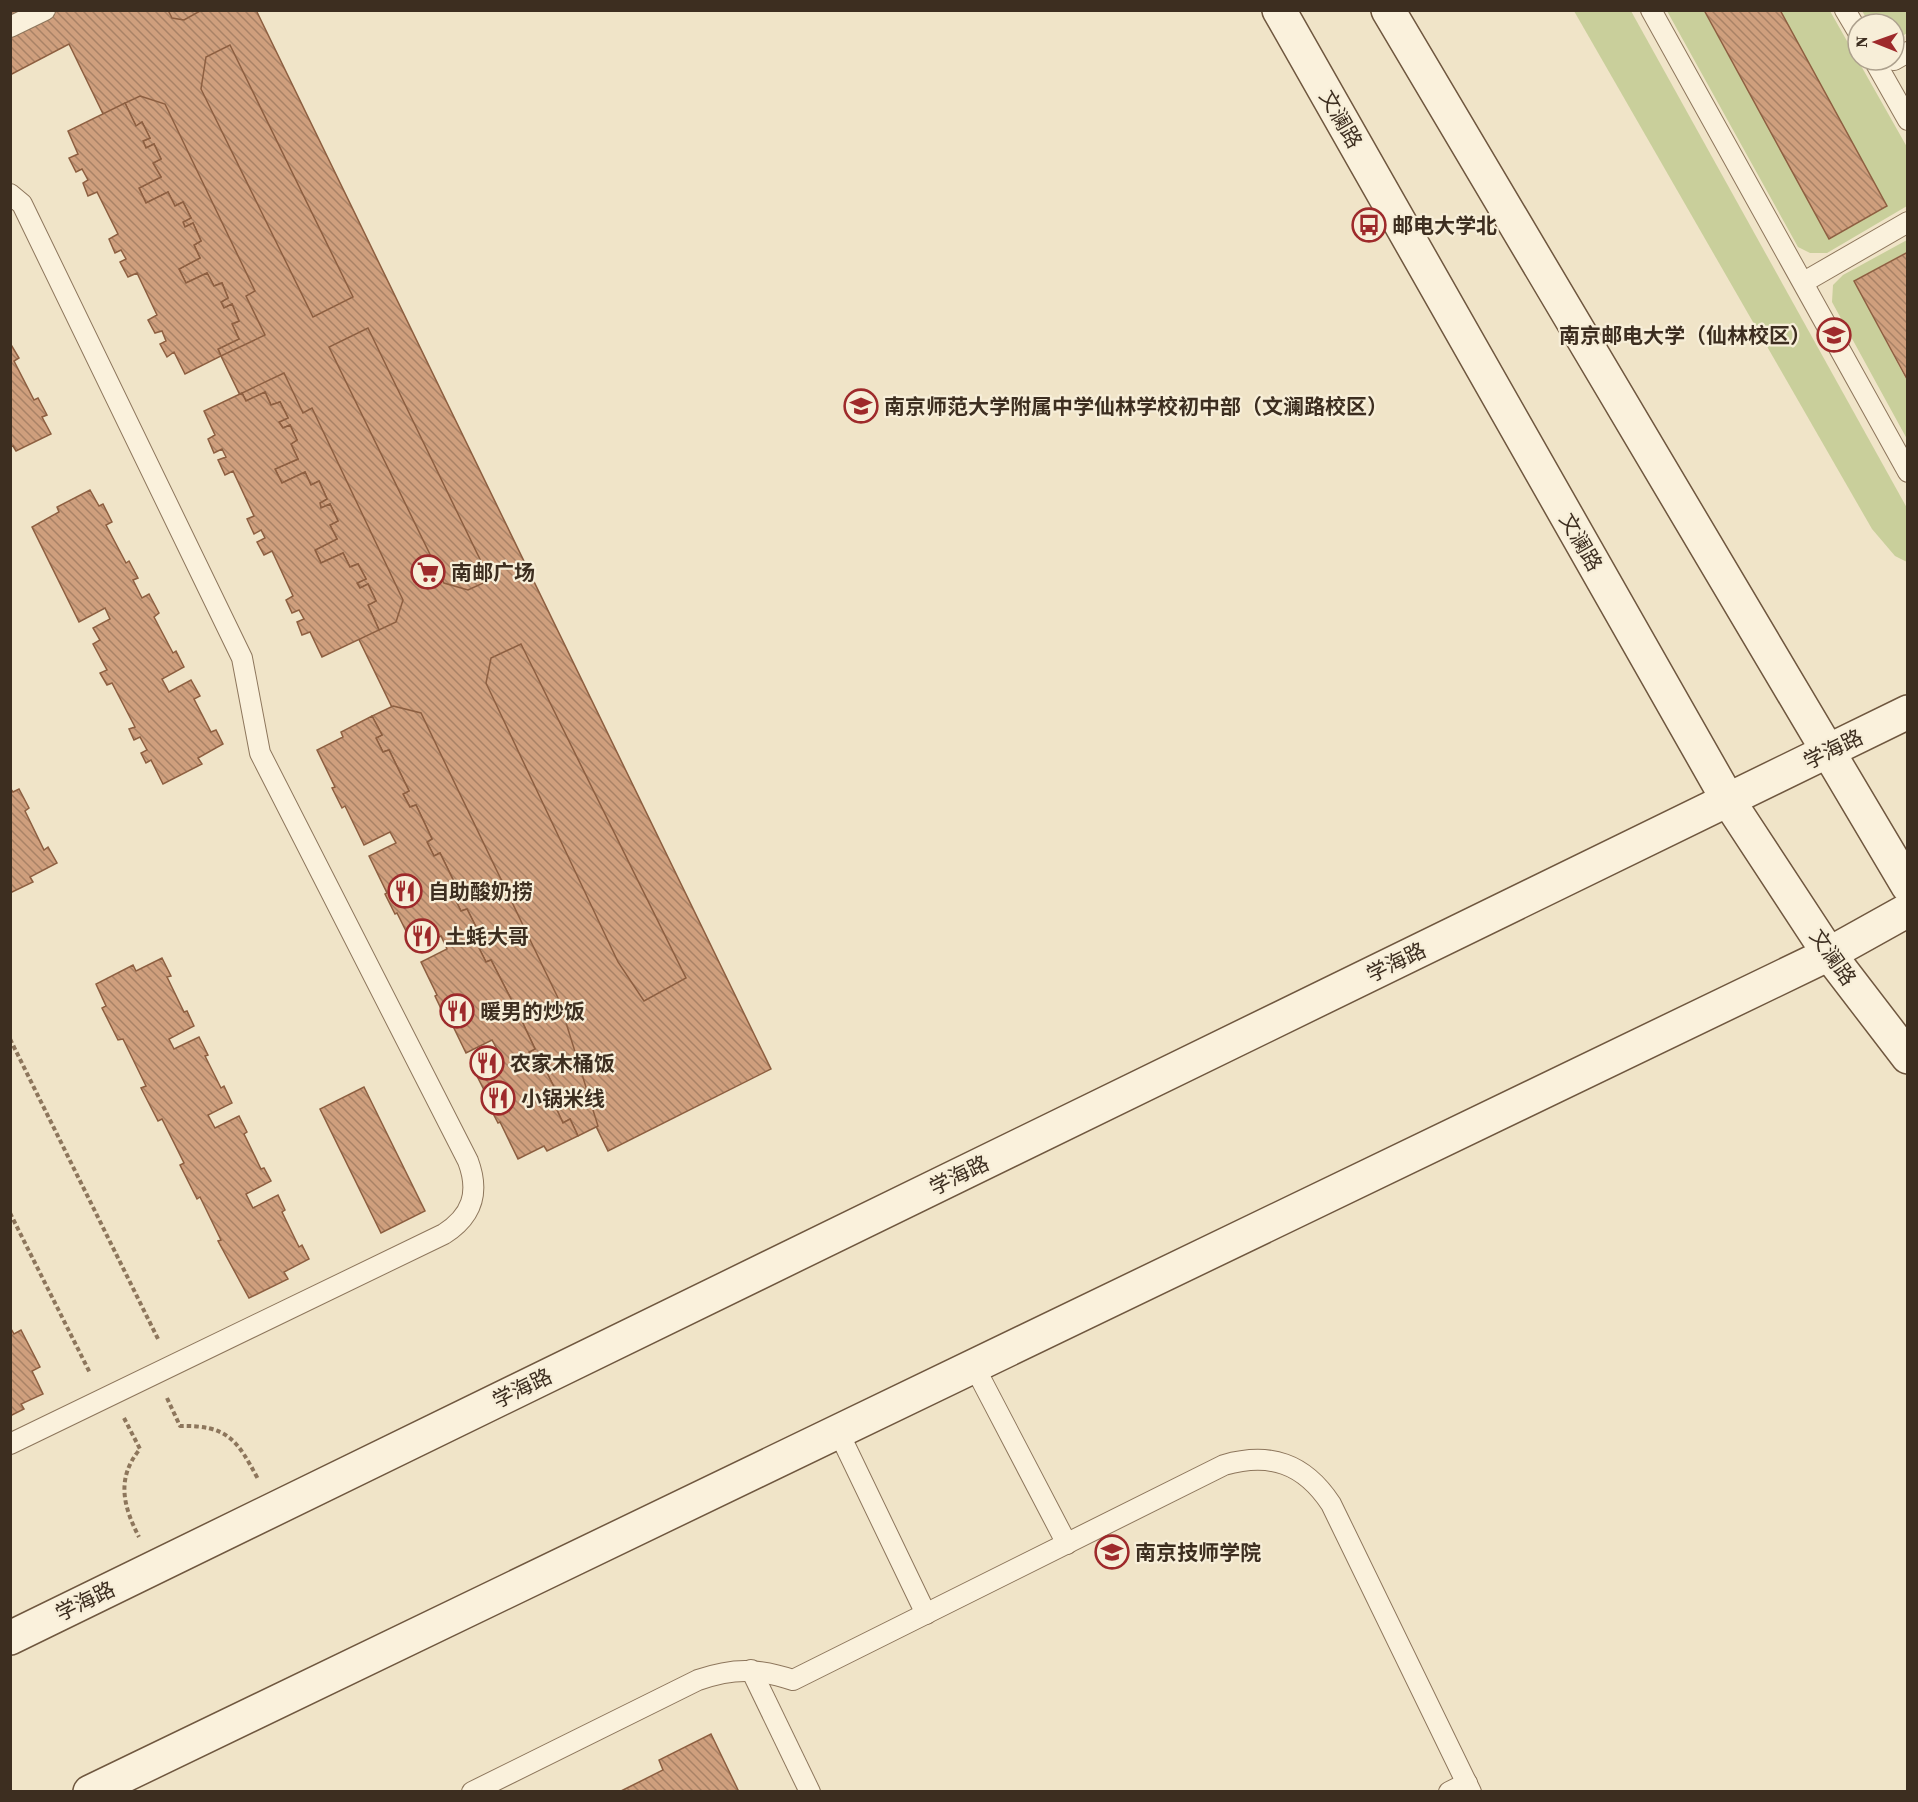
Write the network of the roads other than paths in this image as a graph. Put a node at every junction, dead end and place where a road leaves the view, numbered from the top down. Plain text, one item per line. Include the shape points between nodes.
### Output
1 (45, 10) edge
2 (1279, 10) edge
3 (1388, 10) edge
4 (1651, 10) edge
5 (10, 27) edge
6 (1889, 72) edge
7 (1908, 120) edge
8 (10, 194) edge
9 (1908, 222) edge
10 (1804, 282) junction
11 (1908, 472) edge
12 (1908, 712) edge
13 (1826, 752) junction
14 (1728, 800) junction
15 (1908, 886) edge
16 (1908, 910) edge
17 (1829, 954) junction
18 (1908, 1057) edge
19 (974, 1366) junction
20 (838, 1431) junction
21 (10, 1444) edge
22 (1067, 1544) junction
23 (926, 1614) junction
24 (10, 1638) edge
25 (751, 1670) junction
26 (1463, 1789) edge
27 (90, 1791) edge
28 (472, 1791) edge
29 (810, 1791) edge

1 - 5 lane
2 - 14 main road, 文澜路
3 - 13 main road
4 - 10 lane
6 - 7 lane
8 - 21 lane via 22,204 242,658 260,753 468,1161 474,1180 467,1213 444,1234
9 - 10 lane
10 - 11 lane
12 - 13 main road, 学海路
13 - 14 main road, 学海路
13 - 15 main road
14 - 17 main road, 文澜路
14 - 24 main road, 学海路
16 - 17 main road
17 - 18 main road, 文澜路
17 - 19 main road
19 - 20 main road
19 - 22 lane
20 - 23 lane
20 - 27 main road
22 - 23 lane
22 - 26 lane via 1224,1465 1260,1459 1294,1468 1322,1490 1331,1504
23 - 25 lane via 793,1680
25 - 28 lane via 719,1672 698,1680
25 - 29 lane

